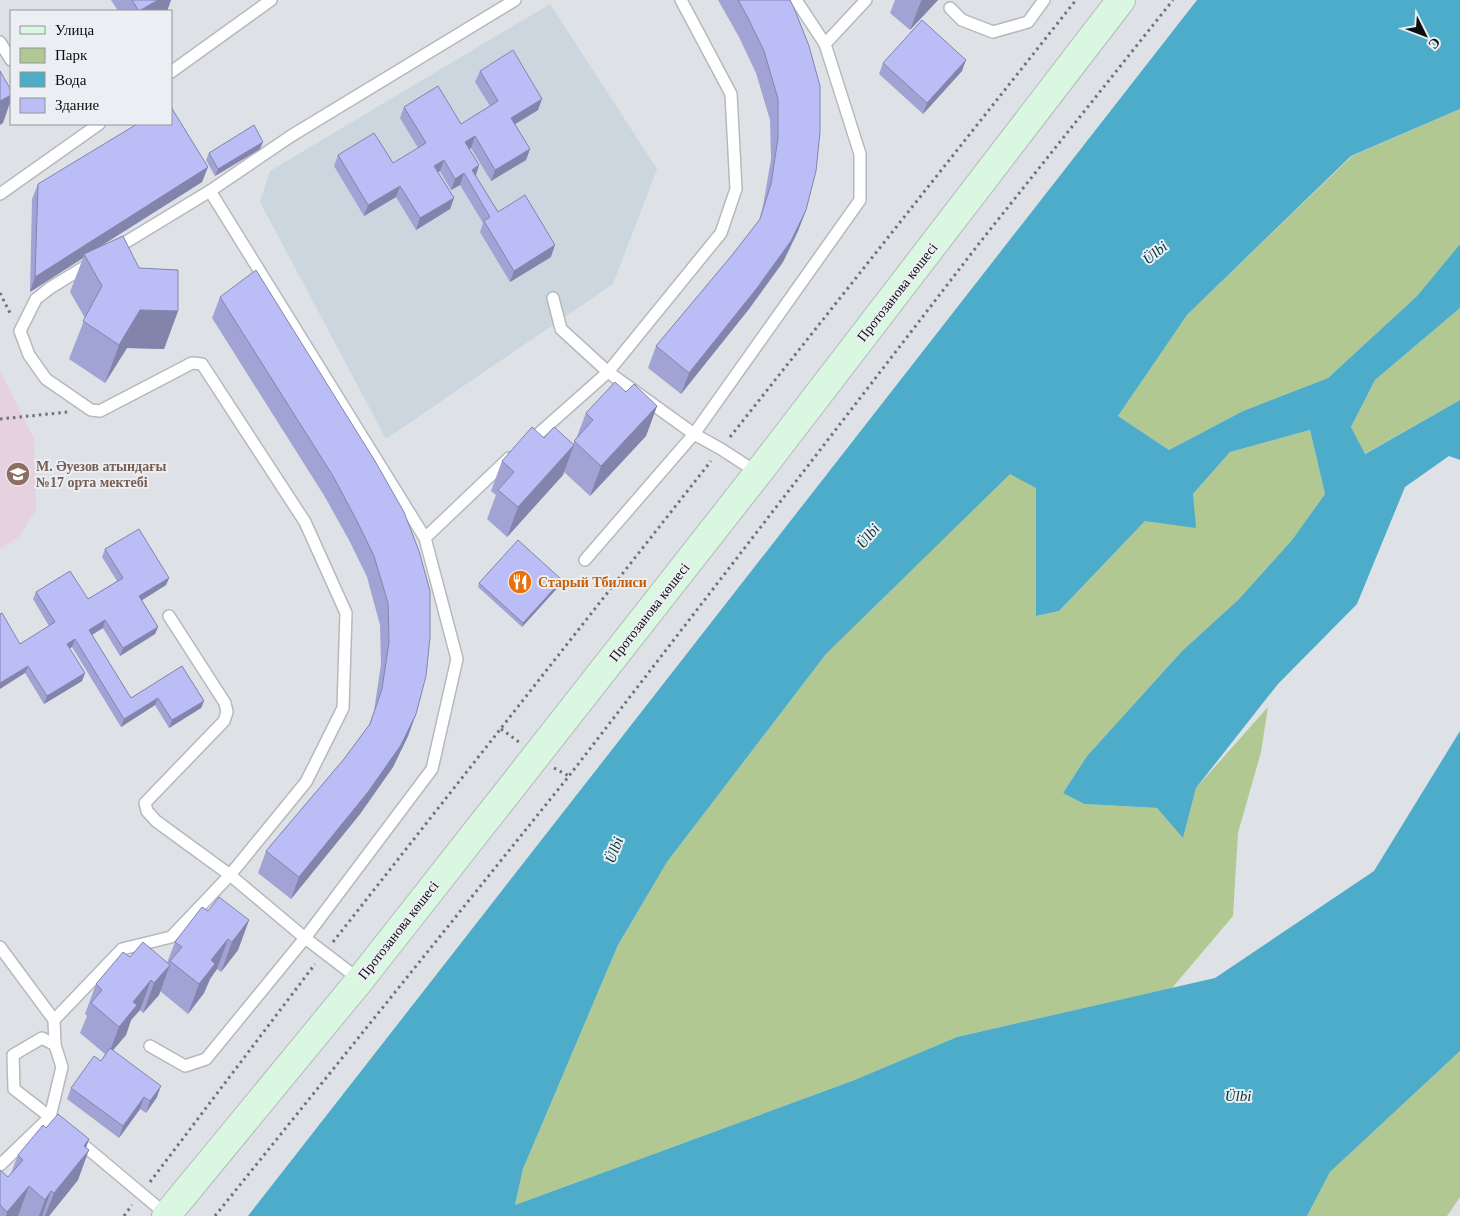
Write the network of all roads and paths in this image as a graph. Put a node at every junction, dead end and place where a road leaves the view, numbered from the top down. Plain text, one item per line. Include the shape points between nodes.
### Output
1 (271, 0) edge
2 (515, 0) edge
3 (681, 0) edge
4 (796, 0) edge
5 (866, 0) edge
6 (1044, 0) edge
7 (1076, 0) edge
8 (1121, 0) edge
9 (1172, 0) edge
10 (950, 8) dead end
11 (0, 42) edge
12 (825, 44) junction
13 (10, 58) edge
14 (172, 71) edge
15 (98, 125) edge
16 (210, 191) junction
17 (0, 194) edge
18 (553, 298) dead end
19 (608, 372) junction
20 (91, 410) junction
21 (0, 419) edge
22 (694, 434) junction
23 (721, 449) junction
24 (758, 473) junction
25 (425, 538) junction
26 (586, 560) dead end
27 (169, 616) dead end
28 (230, 875) junction
29 (305, 938) junction
30 (0, 947) edge
31 (325, 953) junction
32 (360, 980) junction
33 (54, 1020) junction
34 (55, 1045) junction
35 (150, 1046) dead end
36 (50, 1117) junction
37 (0, 1165) edge
38 (141, 1193) junction
39 (167, 1215) edge
40 (124, 1216) edge
41 (215, 1216) edge

1 - 14 lane
2 - 16 lane via 291,136
3 - 19 lane via 731,94 736,189 720,233
4 - 12 lane
5 - 12 lane
6 - 10 lane via 1028,22 993,32 962,20
7 - 23 path
8 - 24 street, Протозанова көшесі
9 - 41 path via 569,776
11 - 13 lane
12 - 22 lane via 860,154 860,200
15 - 17 lane
16 - 20 lane via 36,299 20,331 29,356 46,379
16 - 25 lane
18 - 19 lane via 560,329
19 - 22 lane
19 - 25 lane via 507,460
20 - 21 path
20 - 28 lane via 100,411 192,363 202,364 305,522 346,613 343,708 306,782
22 - 23 lane
22 - 26 lane
23 - 24 lane
23 - 31 path
24 - 32 street, Протозанова көшесі
25 - 29 lane via 457,659 432,769
27 - 28 lane via 225,703 227,712 224,721 145,803 156,821
28 - 29 lane
28 - 33 lane via 171,937 122,949
29 - 31 lane
29 - 35 lane via 206,1059 185,1066
30 - 33 lane
31 - 32 lane
31 - 38 path
32 - 39 street, Протозанова көшесі
33 - 34 lane
34 - 36 lane via 62,1068
34 - 36 lane via 42,1038 13,1055 14,1089
36 - 37 lane
36 - 38 lane
38 - 39 lane
38 - 40 path

